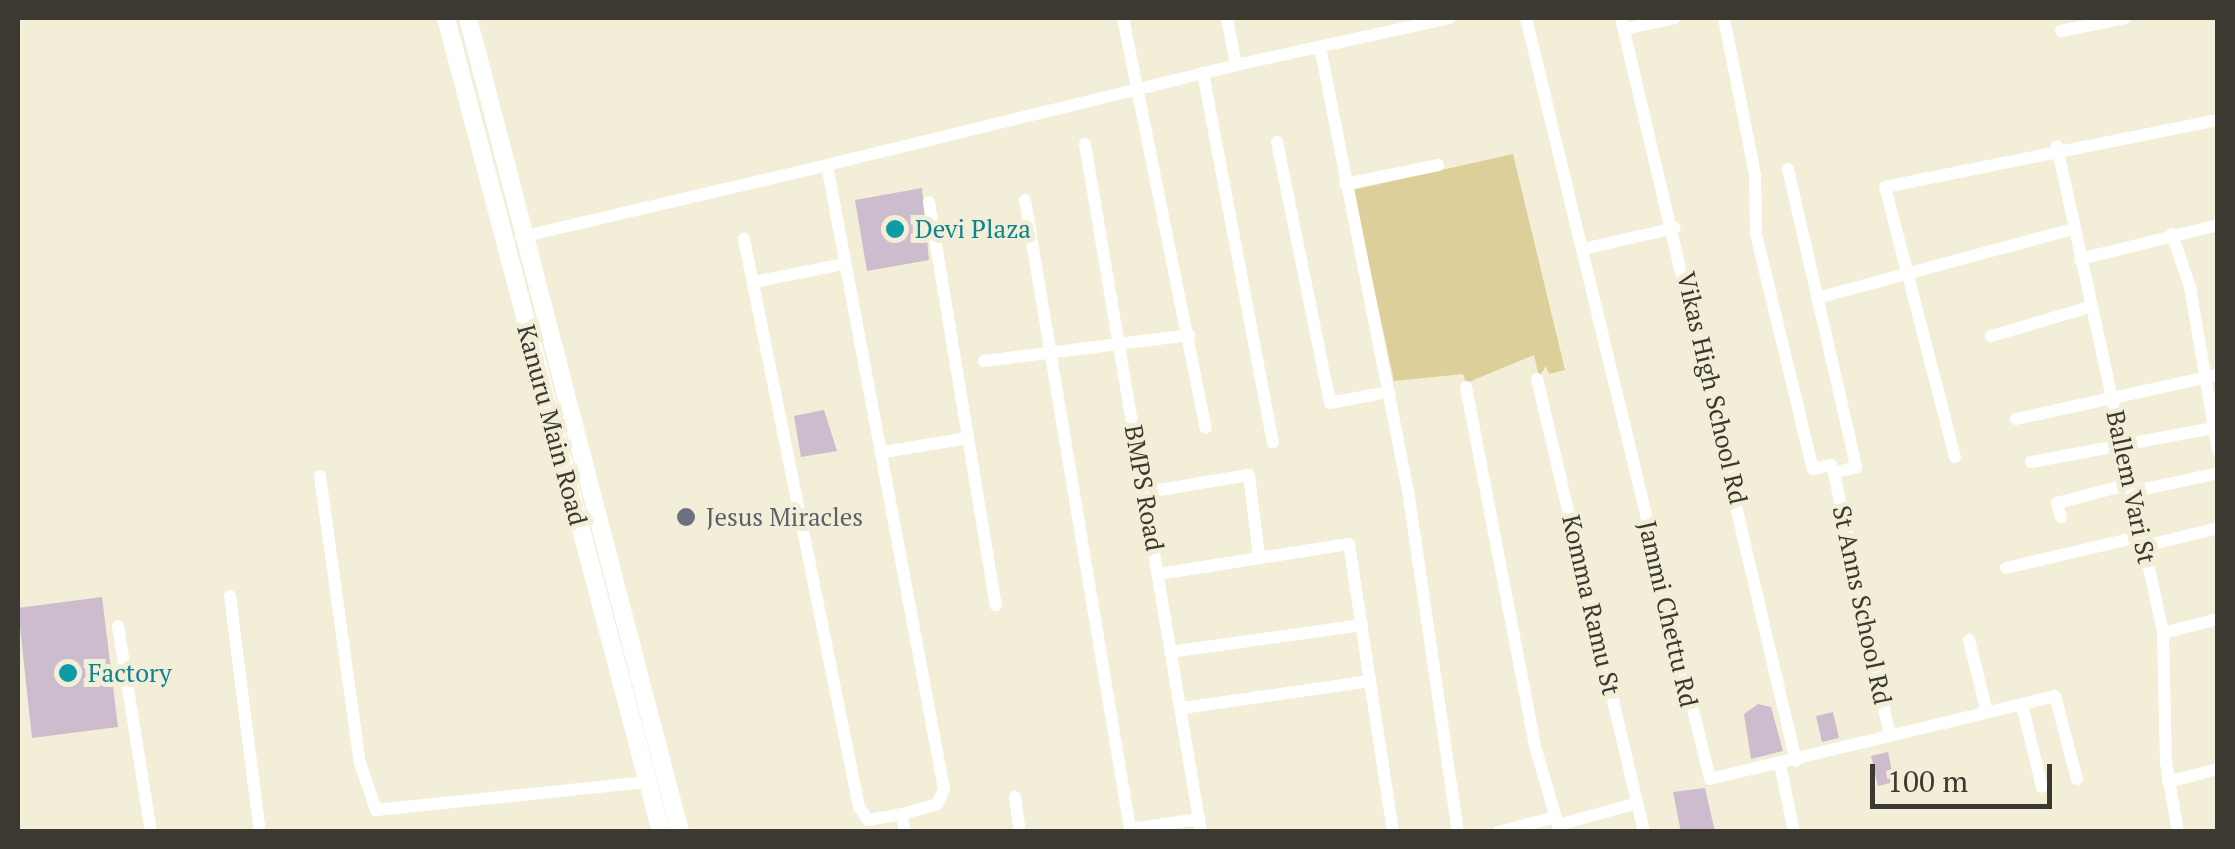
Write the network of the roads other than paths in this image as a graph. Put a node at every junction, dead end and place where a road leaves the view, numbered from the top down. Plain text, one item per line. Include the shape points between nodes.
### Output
1 (446, 18) edge
2 (468, 18) edge
3 (1123, 18) edge
4 (1228, 18) edge
5 (1449, 18) edge
6 (1526, 18) edge
7 (1675, 18) edge
8 (1724, 18) edge
9 (2126, 18) edge
10 (1623, 23) edge
11 (2061, 31) dead end
12 (1321, 52) junction
13 (1236, 66) junction
14 (1202, 73) junction
15 (1138, 86) junction
16 (478, 105) junction
17 (2218, 120) edge
18 (1277, 142) dead end
19 (1085, 144) dead end
20 (2057, 146) junction
21 (826, 165) junction
22 (1438, 165) dead end
23 (1788, 168) dead end
24 (1345, 184) junction
25 (1026, 200) dead end
26 (929, 202) dead end
27 (2218, 225) edge
28 (1675, 228) junction
29 (2073, 230) junction
30 (2172, 234) junction
31 (520, 237) junction
32 (744, 239) dead end
33 (1583, 249) junction
34 (2080, 259) junction
35 (844, 264) junction
36 (1908, 277) junction
37 (754, 282) junction
38 (1817, 298) junction
39 (2090, 307) junction
40 (1189, 334) junction
41 (1990, 336) dead end
42 (1117, 345) junction
43 (1048, 352) junction
44 (984, 360) dead end
45 (2210, 377) edge
46 (1537, 379) dead end
47 (1466, 387) dead end
48 (1389, 392) junction
49 (2113, 401) junction
50 (2016, 419) dead end
51 (2215, 427) edge
52 (1206, 428) dead end
53 (564, 435) junction
54 (968, 438) junction
55 (1273, 442) dead end
56 (2122, 446) junction
57 (2218, 451) edge
58 (884, 452) junction
59 (1955, 457) dead end
60 (2031, 462) dead end
61 (1834, 473) junction
62 (2218, 473) edge
63 (320, 476) dead end
64 (2130, 488) junction
65 (1146, 492) junction
66 (2061, 516) dead end
67 (2218, 528) edge
68 (2143, 541) junction
69 (1259, 556) junction
70 (2006, 568) dead end
71 (1160, 574) junction
72 (230, 596) dead end
73 (996, 605) dead end
74 (2218, 619) edge
75 (118, 626) dead end
76 (1362, 626) junction
77 (2162, 634) junction
78 (1970, 640) dead end
79 (1170, 652) junction
80 (1370, 681) junction
81 (2022, 704) junction
82 (1183, 708) junction
83 (1987, 712) junction
84 (1890, 736) junction
85 (1796, 761) junction
86 (1780, 764) junction
87 (2218, 769) edge
88 (2078, 779) dead end
89 (646, 782) junction
90 (2168, 782) junction
91 (2042, 787) dead end
92 (1015, 796) dead end
93 (1637, 803) junction
94 (901, 814) junction
95 (1558, 824) edge
96 (1200, 825) edge
97 (1130, 830) edge
98 (151, 832) edge
99 (260, 832) edge
100 (661, 832) edge
101 (680, 832) edge
102 (905, 832) edge
103 (1020, 832) edge
104 (1393, 832) edge
105 (1458, 832) edge
106 (1498, 832) edge
107 (1644, 832) edge
108 (1794, 832) edge
109 (2178, 832) edge

1 - 16 main road, Kanuru Main Road
2 - 16 main road, Kanuru Main Road
3 - 15 street
4 - 13 street
5 - 12 street
6 - 33 street, Jammi Chettu Rd
7 - 10 street
8 - 61 street via 1756,175 1756,234 1812,469 1830,464
9 - 11 street
10 - 28 street, Vikas High School Rd
12 - 13 street
12 - 24 street
13 - 14 street
14 - 15 street
14 - 55 street
15 - 21 street
15 - 40 street
16 - 31 main road, Kanuru Main Road
16 - 53 main road, Kanuru Main Road
17 - 20 street
18 - 48 street via 1330,403
19 - 42 street, BMPS Road
20 - 29 street, Ballem Vari St
20 - 36 street via 1885,187
21 - 31 street
21 - 35 street
22 - 24 street
23 - 38 street
24 - 48 street
25 - 43 street
26 - 54 street
27 - 30 street
28 - 33 street
28 - 85 street, Vikas High School Rd
29 - 34 street, Ballem Vari St
29 - 36 street
30 - 34 street
30 - 45 street
31 - 53 main road, Kanuru Main Road
32 - 37 street
33 - 86 street, Jammi Chettu Rd via 1706,772 1719,781
34 - 39 street, Ballem Vari St
35 - 37 street
35 - 58 street
36 - 38 street
36 - 59 street
37 - 94 street via 859,807 868,820
38 - 61 street via 1856,467
39 - 41 street
39 - 49 street, Ballem Vari St
40 - 42 street
40 - 52 street
42 - 43 street
42 - 65 street, BMPS Road
43 - 44 street
43 - 97 street
45 - 49 street
45 - 51 street
46 - 93 street, Komma Ramu St
47 - 95 street via 1534,746
48 - 105 street
49 - 50 street
49 - 56 street, Ballem Vari St
51 - 56 street
51 - 57 street
53 - 89 main road, Kanuru Main Road
53 - 101 main road, Kanuru Main Road
54 - 58 street
54 - 73 street
56 - 60 street
56 - 64 street, Ballem Vari St
58 - 94 street via 944,788 937,804
61 - 84 street, St Anns School Rd
62 - 64 street
63 - 89 street via 360,764 376,810
64 - 66 street via 2057,503
64 - 68 street, Ballem Vari St
65 - 69 street via 1249,475
65 - 71 street, BMPS Road
67 - 68 street
68 - 70 street
68 - 77 street, Ballem Vari St
69 - 71 street
69 - 76 street via 1349,544
71 - 79 street, BMPS Road
72 - 99 street
74 - 77 street
75 - 98 street
76 - 79 street
76 - 80 street
77 - 90 street, Ballem Vari St
78 - 83 street
79 - 82 street, BMPS Road
80 - 82 street
80 - 104 street
81 - 83 street, Jammi Chettu Rd
81 - 88 street, Jammi Chettu Rd via 2060,700
81 - 91 street
82 - 96 street, BMPS Road
83 - 84 street, Jammi Chettu Rd
84 - 85 street, Jammi Chettu Rd
85 - 86 street, Jammi Chettu Rd
86 - 108 street
87 - 90 street
89 - 100 main road, Kanuru Main Road
90 - 109 street, Ballem Vari St
92 - 103 street
93 - 95 street
93 - 107 street, Komma Ramu St
94 - 102 street
95 - 106 street
96 - 97 street

